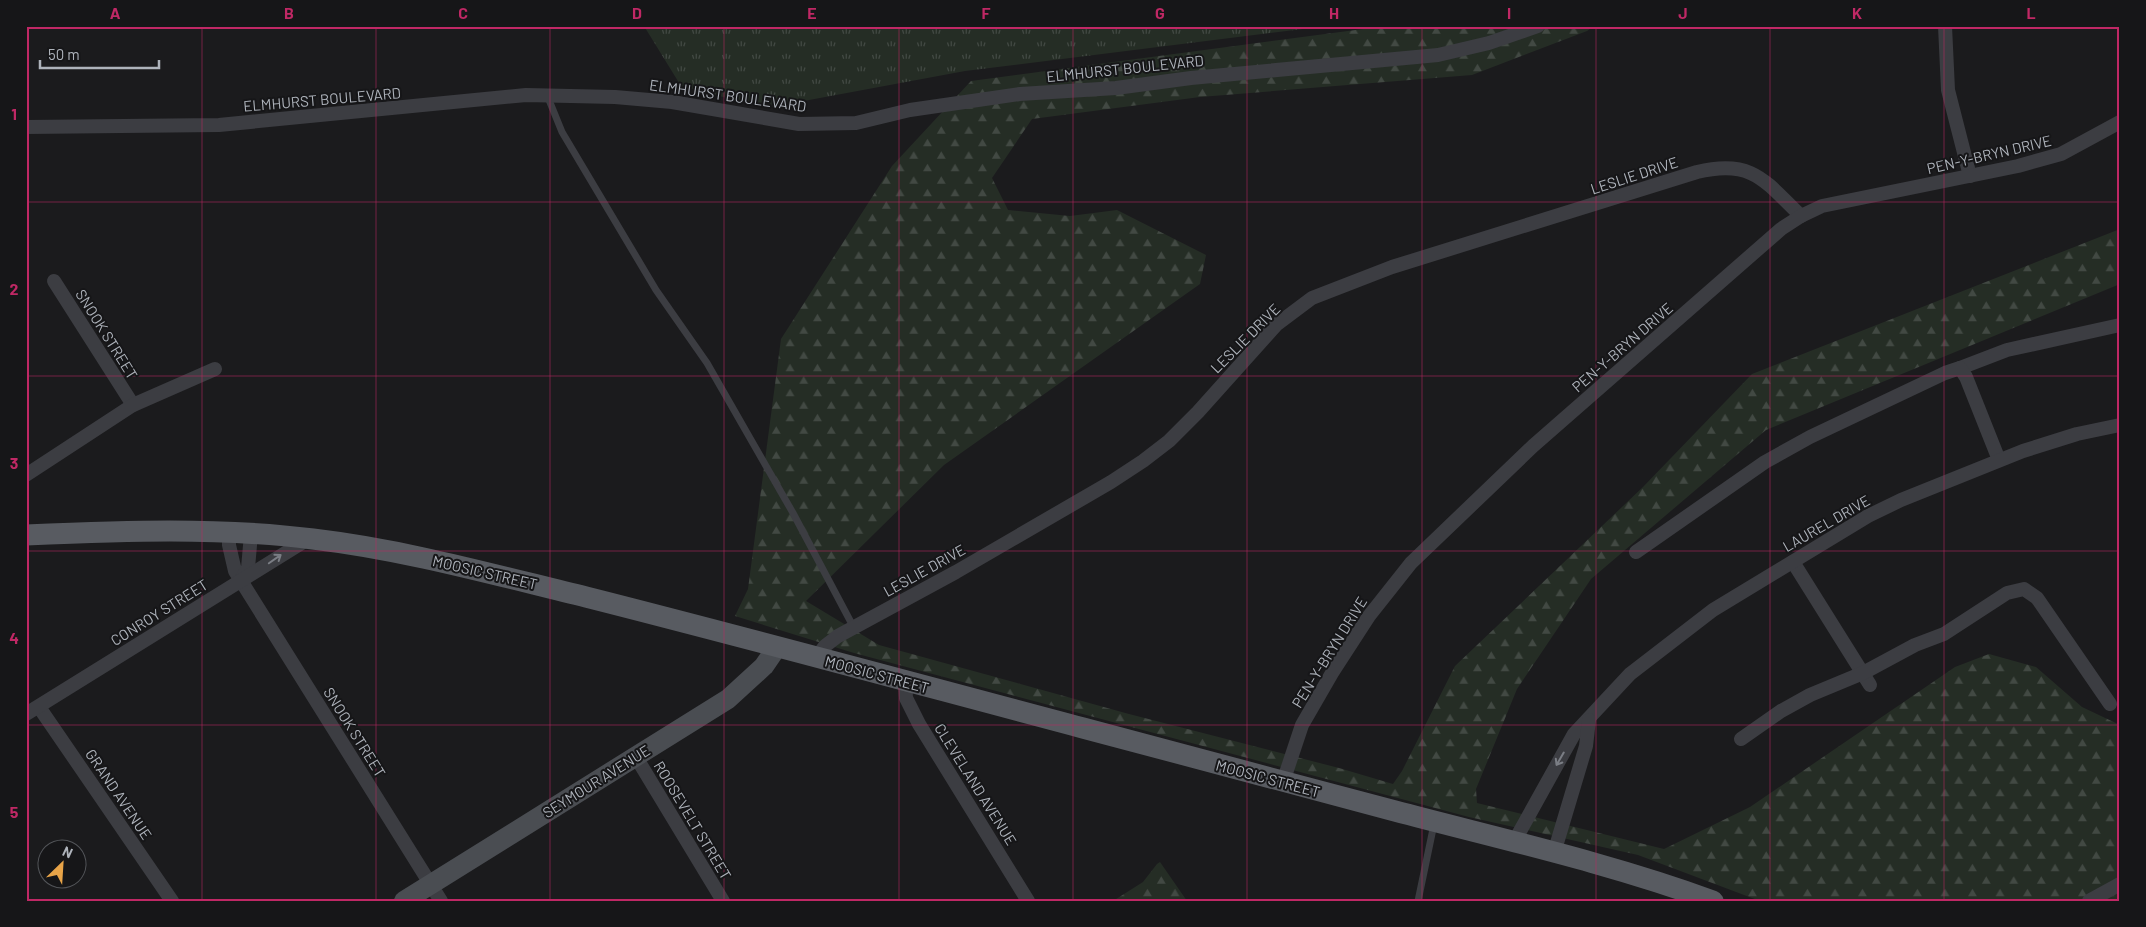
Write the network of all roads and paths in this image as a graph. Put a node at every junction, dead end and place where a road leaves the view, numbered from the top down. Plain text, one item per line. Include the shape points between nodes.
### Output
1 (1538, 26) edge
2 (1945, 26) edge
3 (547, 95) junction
4 (2120, 122) edge
5 (26, 127) edge
6 (1970, 176) junction
7 (1801, 216) junction
8 (54, 281) dead end
9 (2120, 325) edge
10 (1960, 368) junction
11 (214, 369) dead end
12 (132, 405) junction
13 (2120, 425) edge
14 (1999, 460) junction
15 (26, 476) edge
16 (229, 532) junction
17 (251, 534) junction
18 (26, 535) edge
19 (309, 538) junction
20 (1636, 552) dead end
21 (1793, 562) junction
22 (241, 580) junction
23 (854, 628) junction
24 (777, 647) junction
25 (816, 658) junction
26 (1863, 673) junction
27 (905, 681) junction
28 (1870, 685) dead end
29 (2110, 704) dead end
30 (39, 706) junction
31 (26, 714) edge
32 (1589, 720) junction
33 (1740, 739) dead end
34 (636, 757) junction
35 (1283, 782) junction
36 (1435, 821) junction
37 (1514, 842) junction
38 (1554, 853) junction
39 (2120, 884) edge
40 (436, 892) edge
41 (172, 901) edge
42 (404, 901) edge
43 (723, 901) edge
44 (1028, 901) edge
45 (1418, 901) edge
46 (1713, 901) edge
47 (2089, 901) edge

1 - 3 street, ELMHURST BOULEVARD via 1438,56 1191,78 1116,88 1020,94 910,110 856,124 799,124 672,102
2 - 6 street via 1948,90
3 - 5 street, ELMHURST BOULEVARD via 478,98 220,125
3 - 23 lane via 562,132 656,290 711,372 793,513
4 - 6 street, PEN-Y-BRYN DRIVE via 2061,154
6 - 7 street, PEN-Y-BRYN DRIVE via 1822,206
7 - 23 street, LESLIE DRIVE via 1764,180 1740,168 1718,167 1400,264 1312,298 1276,325 1187,423 1143,461
7 - 35 street, PEN-Y-BRYN DRIVE via 1753,253 1577,407 1410,563 1368,616 1332,673 1302,725
8 - 12 street, SNOOK STREET
9 - 10 street via 2007,350
10 - 14 street
10 - 20 street via 1810,437 1765,462
11 - 12 street
12 - 15 street
13 - 14 street, LAUREL DRIVE via 2077,434
14 - 21 street, LAUREL DRIVE via 1868,516
16 - 17 main road, MOOSIC STREET
16 - 18 main road, MOOSIC STREET
16 - 22 street, SNOOK STREET via 235,571
17 - 19 main road, MOOSIC STREET
17 - 22 street via 248,568
22 -> 19 street, CONROY STREET
19 - 24 main road, MOOSIC STREET via 469,567
21 - 26 street
21 - 32 street, LAUREL DRIVE via 1714,610 1646,661 1604,700
22 - 30 street, CONROY STREET
22 - 40 street, SNOOK STREET
23 - 25 street, LESLIE DRIVE via 825,646
24 - 25 main road, MOOSIC STREET
24 - 34 street, SEYMOUR AVENUE via 764,666 728,699
25 - 27 main road, MOOSIC STREET
26 - 28 street
26 - 29 street via 1944,634 2007,593 2024,589 2037,598
26 - 33 street via 1810,695
27 - 35 main road, MOOSIC STREET
27 - 44 street, CLEVELAND AVENUE via 906,698 919,724
30 - 31 street, CONROY STREET
30 - 41 street, GRAND AVENUE
32 -> 37 street, LAUREL DRIVE via 1574,734
32 - 38 street via 1586,746
34 - 40 street, SEYMOUR AVENUE
34 - 43 street, ROOSEVELT STREET
35 - 36 main road, MOOSIC STREET
36 - 37 main road, MOOSIC STREET
36 - 45 lane
37 - 38 main road, MOOSIC STREET
38 - 46 main road, MOOSIC STREET via 1672,886
39 - 47 street
40 - 42 street, SEYMOUR AVENUE

